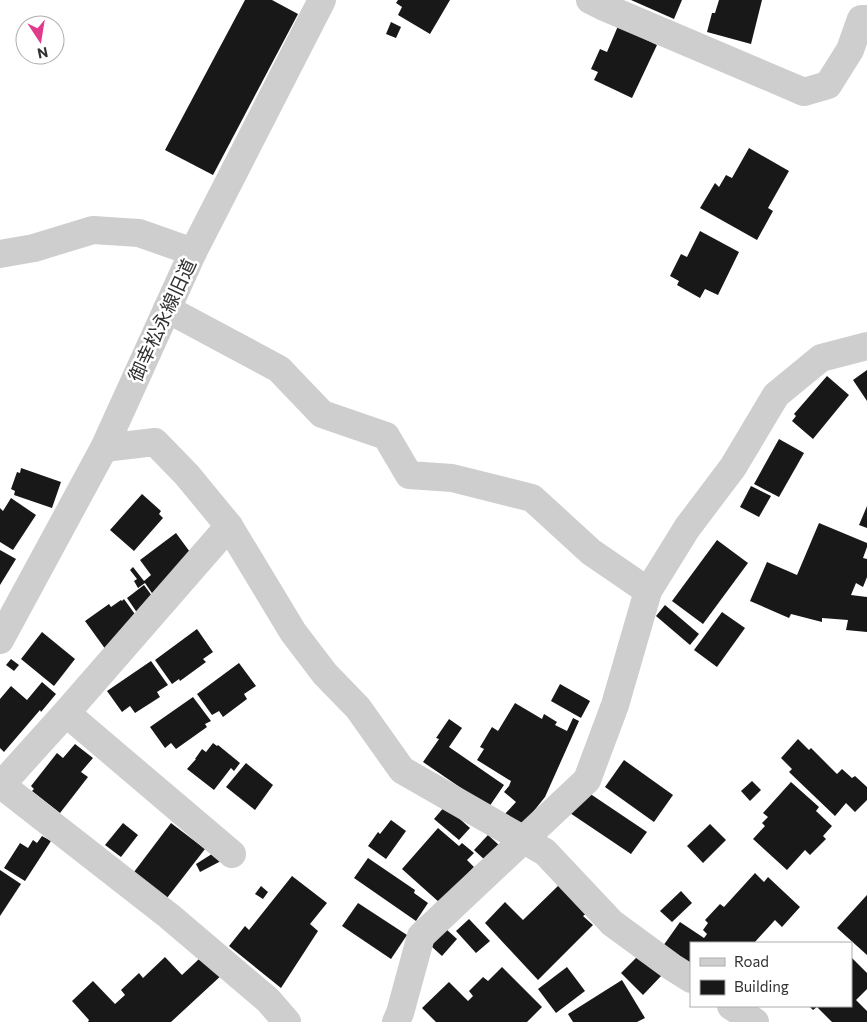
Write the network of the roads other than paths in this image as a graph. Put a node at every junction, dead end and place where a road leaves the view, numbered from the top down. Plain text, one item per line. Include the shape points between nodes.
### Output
1 (322, 0) edge
2 (590, 0) edge
3 (867, 20) edge
4 (193, 252) junction
5 (0, 254) edge
6 (167, 309) junction
7 (867, 346) edge
8 (104, 448) junction
9 (229, 526) junction
10 (648, 591) junction
11 (0, 640) edge
12 (66, 713) junction
13 (0, 784) edge
14 (524, 839) junction
15 (232, 854) dead end
16 (690, 978) edge
17 (732, 1007) edge
18 (286, 1022) edge
19 (396, 1022) edge
20 (755, 1022) edge

1 - 4 street, 御幸松永線旧道
2 - 3 street via 804,92 828,85 850,50 862,19
4 - 5 street via 139,233 93,230 34,248
4 - 6 street, 御幸松永線旧道
6 - 8 street, 御幸松永線旧道
6 - 10 street via 279,369 322,414 386,436 409,475 452,478 532,498 591,552
7 - 10 street via 820,358 776,395 733,467 687,528
8 - 9 street via 155,442
8 - 11 street, 御幸松永線旧道
9 - 12 street
9 - 14 street via 293,632 325,674 358,708 402,770
10 - 14 street via 615,705 587,780
12 - 13 street
12 - 15 street
13 - 18 street via 169,916 268,1000
14 - 16 street via 546,852 612,923
14 - 19 street via 421,936
17 - 20 street

